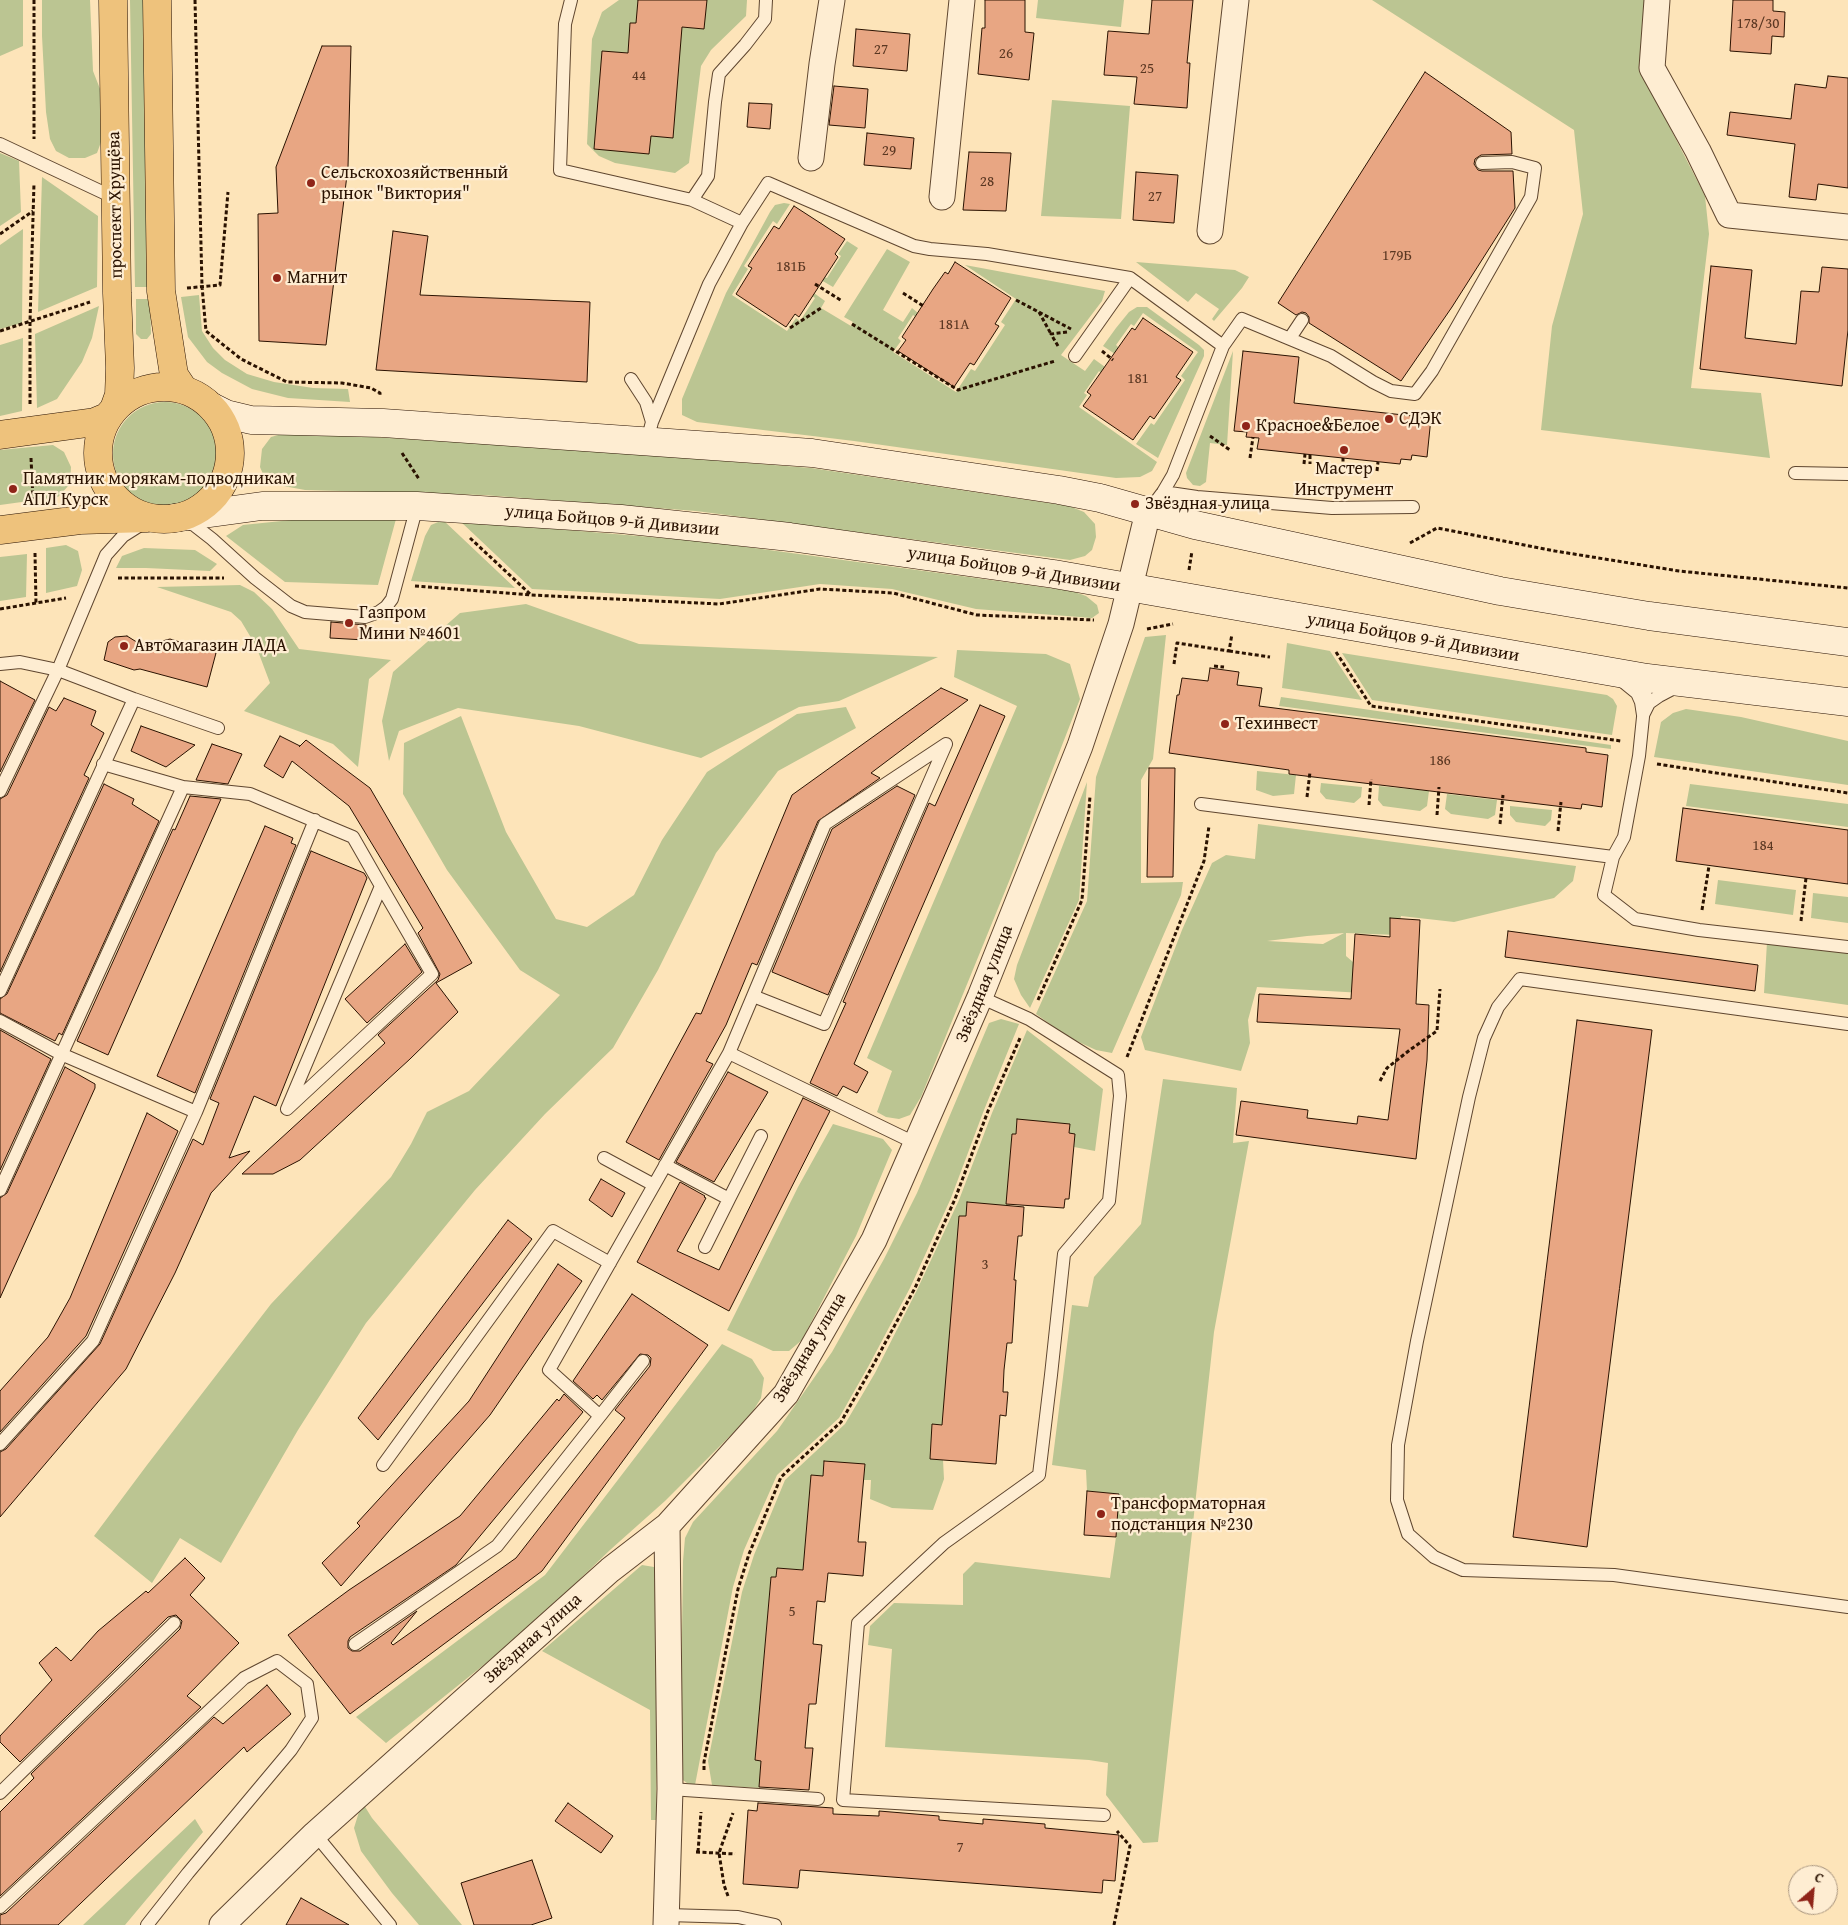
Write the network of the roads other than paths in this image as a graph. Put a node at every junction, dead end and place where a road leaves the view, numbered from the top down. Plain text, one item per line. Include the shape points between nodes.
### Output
1 (113, 0) edge
2 (157, 0) edge
3 (571, 0) edge
4 (766, 0) edge
5 (832, 0) edge
6 (962, 0) edge
7 (1236, 0) edge
8 (1657, 0) edge
9 (0, 144) edge
10 (811, 158) dead end
11 (1482, 162) dead end
12 (942, 197) dead end
13 (117, 199) junction
14 (692, 200) junction
15 (742, 223) junction
16 (1848, 227) edge
17 (1210, 231) dead end
18 (1130, 278) junction
19 (1302, 320) dead end
20 (1290, 338) junction
21 (1223, 346) junction
22 (1076, 356) road end
23 (631, 379) dead end
24 (184, 390) junction
25 (212, 407) junction
26 (114, 409) junction
27 (650, 431) junction
28 (0, 435) edge
29 (1795, 473) dead end
30 (1848, 474) edge
31 (1155, 502) junction
32 (417, 506) junction
33 (1413, 506) dead end
34 (162, 518) junction
35 (0, 530) edge
36 (1129, 587) junction
37 (1848, 642) edge
38 (0, 664) edge
39 (58, 670) junction
40 (1611, 672) junction
41 (1646, 678) junction
42 (1686, 683) junction
43 (134, 699) junction
44 (1848, 702) edge
45 (1643, 715) junction
46 (218, 728) dead end
47 (103, 764) junction
48 (183, 787) junction
49 (0, 791) edge
50 (1206, 804) road end
51 (315, 820) junction
52 (1613, 857) junction
53 (381, 886) junction
54 (1848, 947) edge
55 (0, 991) edge
56 (753, 996) junction
57 (980, 997) junction
58 (0, 1021) edge
59 (1848, 1024) edge
60 (62, 1054) junction
61 (729, 1054) junction
62 (196, 1112) junction
63 (761, 1136) dead end
64 (917, 1144) junction
65 (604, 1158) dead end
66 (666, 1165) junction
67 (654, 1185) junction
68 (0, 1190) edge
69 (729, 1199) junction
70 (705, 1247) dead end
71 (610, 1263) junction
72 (643, 1361) dead end
73 (600, 1416) junction
74 (0, 1444) edge
75 (383, 1465) dead end
76 (667, 1526) junction
77 (1848, 1607) edge
78 (174, 1623) dead end
79 (355, 1644) dead end
80 (670, 1789) junction
81 (0, 1793) edge
82 (818, 1799) dead end
83 (1104, 1815) road end
84 (314, 1834) junction
85 (0, 1907) edge
86 (666, 1920) edge
87 (148, 1925) edge
88 (222, 1925) edge
89 (390, 1925) edge
90 (775, 1925) edge

1 - 13 main road, проспект Хрущёва
2 - 24 main road via 161,291 174,375
3 - 14 lane via 564,24 560,170
4 - 14 lane via 765,19 719,74 708,176
5 - 10 street
6 - 12 street
7 - 17 street
8 - 16 street via 1652,68 1729,215
9 - 13 lane
11 - 20 lane via 1512,162 1535,168 1532,197 1432,371 1415,394 1391,391 1331,356
13 - 26 main road, проспект Хрущёва via 120,368 119,395
14 - 15 lane
15 - 18 lane via 768,183 914,246 986,254
15 - 27 lane via 709,284
18 - 21 lane
18 - 22 lane
19 - 20 lane
20 - 21 lane via 1242,319
21 - 31 lane via 1173,475
23 - 27 lane via 646,402
24 - 25 main road via 199,396
24 - 26 main road via 172,387 146,389 133,394
25 - 27 main road via 251,420
25 - 34 main road via 229,439 230,460 224,482 211,500 195,511
26 - 28 main road via 107,417 95,422
26 - 34 main road via 102,429 97,452 107,487 119,502 131,510
27 - 31 main road
29 - 30 lane
31 - 33 lane via 1197,497 1332,508
31 - 36 street, Звёздная улица
31 - 37 main road via 1195,525 1500,591 1649,616
32 - 34 main road, улица Бойцов 9-й Дивизии via 262,506
32 - 34 lane via 392,599 379,612 365,617 305,612 291,606 194,525
32 - 36 main road, улица Бойцов 9-й Дивизии via 621,519 790,537
34 - 35 main road, улица Бойцов 9-й Дивизии via 80,520
34 - 39 lane via 123,536 106,555
36 - 40 main road, улица Бойцов 9-й Дивизии
36 - 57 street, Звёздная улица via 1121,624 1080,746
38 - 39 lane via 20,662
39 - 43 lane
39 - 49 lane
40 - 41 main road, улица Бойцов 9-й Дивизии
40 - 45 lane via 1636,693
41 - 42 main road, улица Бойцов 9-й Дивизии
41 - 45 lane
42 - 44 main road, улица Бойцов 9-й Дивизии
42 - 45 lane via 1649,703
43 - 46 lane
43 - 47 lane
45 - 52 lane via 1624,837
47 - 48 lane
47 - 55 lane
48 - 51 lane via 250,794
48 - 60 lane
50 - 52 lane
51 - 53 lane via 353,837
51 - 62 lane
52 - 54 lane via 1604,895 1634,919 1698,930
53 - 53 lane via 347,966 287,1109 432,974
56 - 56 lane via 825,824 946,744 824,1024
56 - 61 lane
57 - 64 street, Звёздная улица
57 - 83 lane via 1029,1019 1118,1075 1120,1096 1109,1201 1064,1254 1038,1475 944,1543 858,1623 843,1800
58 - 60 lane
59 - 77 lane via 1520,979 1498,1007 1484,1038 1469,1097 1398,1445 1397,1500 1408,1534 1434,1557 1463,1570 1614,1575
60 - 62 lane
60 - 68 lane
61 - 64 lane
61 - 66 lane
62 - 74 lane via 93,1341
63 - 69 lane
64 - 76 street, Звёздная улица via 874,1240 786,1394
65 - 67 lane
66 - 67 lane
66 - 69 lane
67 - 71 lane
69 - 70 lane
71 - 73 lane via 549,1370
71 - 75 lane via 553,1231
72 - 73 lane
73 - 79 lane via 497,1546
76 - 80 street
76 - 84 street, Звёздная улица via 610,1570
78 - 81 lane
80 - 82 lane
80 - 86 street
84 - 88 street, Звёздная улица
84 - 89 lane
85 - 87 lane via 244,1678 277,1661 307,1684 312,1718 291,1750
86 - 90 lane via 738,1917

